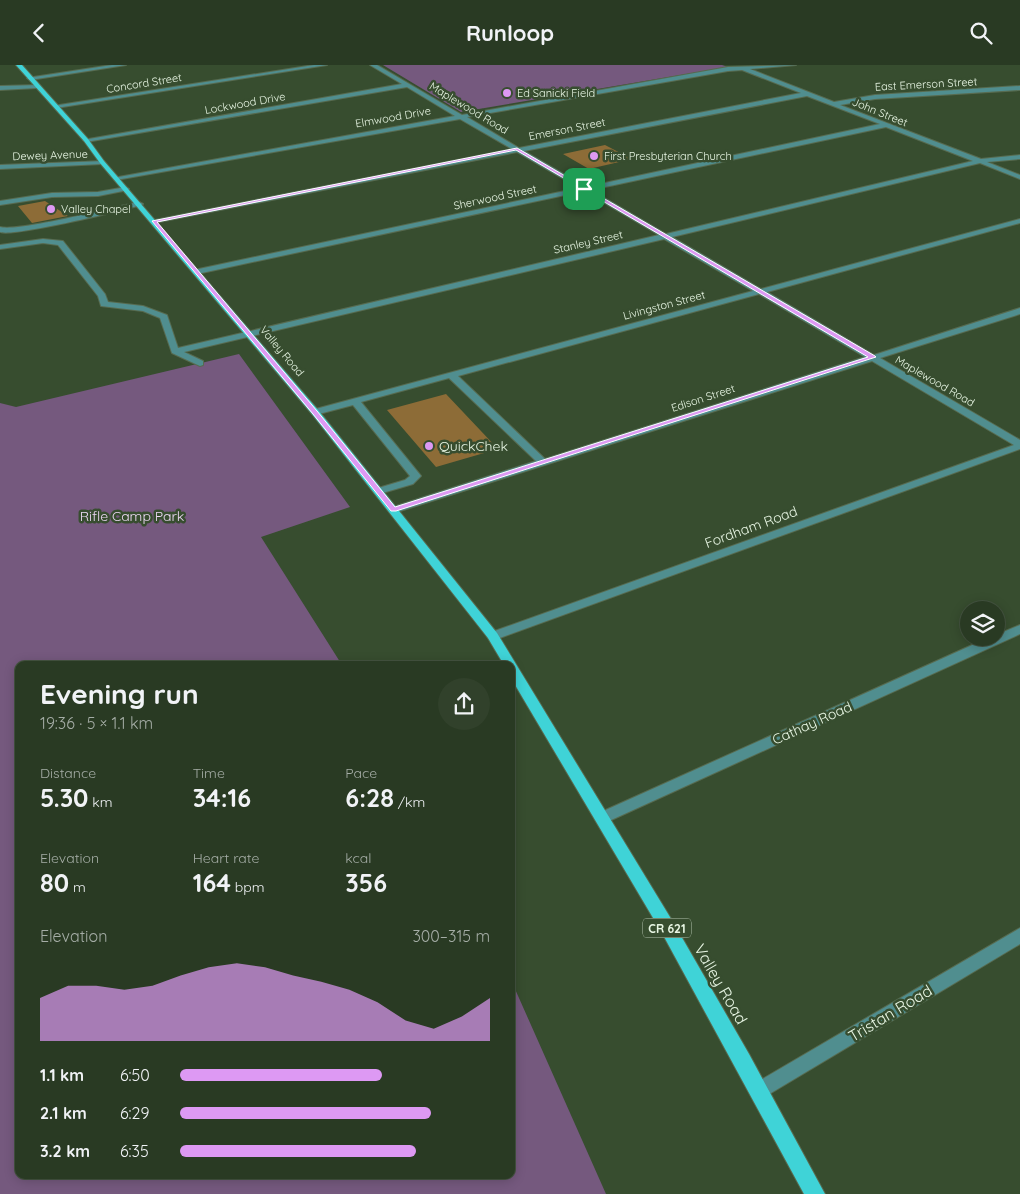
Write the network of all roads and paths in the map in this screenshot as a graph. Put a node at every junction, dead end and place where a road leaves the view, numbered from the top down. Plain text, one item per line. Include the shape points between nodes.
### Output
1 (19, 65) edge
2 (123, 65) edge
3 (324, 65) edge
4 (373, 65) edge
5 (732, 65) edge
6 (793, 65) edge
7 (740, 68) junction
8 (33, 82) junction
9 (408, 85) junction
10 (0, 88) edge
11 (1020, 88) edge
12 (1006, 89) junction
13 (807, 94) junction
14 (1020, 97) edge
15 (834, 104) junction
16 (56, 106) junction
17 (461, 115) junction
18 (886, 125) junction
19 (86, 140) junction
20 (517, 149) junction
21 (1020, 157) edge
22 (980, 161) junction
23 (102, 162) junction
24 (0, 167) edge
25 (1020, 177) edge
26 (116, 178) junction
27 (126, 189) junction
28 (584, 189) junction
29 (0, 203) edge
30 (139, 204) junction
31 (154, 221) junction
32 (1020, 221) edge
33 (0, 229) edge
34 (665, 235) junction
35 (0, 247) edge
36 (197, 272) junction
37 (759, 291) junction
38 (1020, 311) edge
39 (249, 335) junction
40 (175, 351) junction
41 (873, 357) junction
42 (200, 363) dead end
43 (451, 375) junction
44 (355, 401) junction
45 (315, 412) junction
46 (1020, 445) edge
47 (543, 462) junction
48 (379, 491) junction
49 (394, 510) junction
50 (1020, 629) edge
51 (493, 637) junction
52 (508, 661) edge
53 (515, 672) edge
54 (604, 817) junction
55 (1020, 935) edge
56 (760, 1090) junction
57 (815, 1194) edge

1 - 8 main road, Valley Road / CR 621
2 - 8 street
3 - 16 street, Concord Street
4 - 9 street, Maplewood Road
5 - 7 street, John Street
6 - 7 street, Elmwood Drive
7 - 13 street, John Street
7 - 17 street, Elmwood Drive
8 - 10 street
8 - 16 main road, Valley Road / CR 621
9 - 17 street, Maplewood Road
9 - 19 street, Lockwood Drive
11 - 12 street, East Emerson Street
12 - 14 street
12 - 15 street, East Emerson Street via 875,97
13 - 15 street, John Street
13 - 20 street, Emerson Street
15 - 18 street, John Street
16 - 19 main road, Valley Road / CR 621
17 - 20 street, Maplewood Road
17 - 26 street, Elmwood Drive
18 - 22 street, John Street
18 - 28 street, Sherwood Street
19 - 23 main road, Valley Road / CR 621
20 - 28 street, Maplewood Road
20 - 31 street, Emerson Street
21 - 22 street, Stanley Street
22 - 25 street, John Street
22 - 34 street, Stanley Street
23 - 24 street, Dewey Avenue
23 - 26 main road, Valley Road / CR 621
26 - 27 main road, Valley Road / CR 621
27 - 29 street
27 - 30 main road, Valley Road / CR 621
28 - 34 street, Maplewood Road
28 - 36 street, Sherwood Street
30 - 31 main road, Valley Road / CR 621
30 - 33 street via 25,228
31 - 36 main road, Valley Road / CR 621
32 - 37 street, Livingston Street
34 - 37 street, Maplewood Road
34 - 39 street, Stanley Street
35 - 40 street via 43,241 60,243 102,296 104,304 139,307 164,317
36 - 39 main road, Valley Road / CR 621
37 - 41 street, Maplewood Road
37 - 43 street, Livingston Street
38 - 41 street, Edison Street
39 - 40 street, Stanley Street
39 - 45 main road, Valley Road / CR 621
40 - 42 street
41 - 46 street, Maplewood Road
41 - 47 street, Edison Street
43 - 44 street, Livingston Street
43 - 47 street
44 - 45 street, Livingston Street
44 - 48 street via 416,476 409,482
45 - 48 main road, Valley Road / CR 621
46 - 51 street, Fordham Road
47 - 49 street, Edison Street
48 - 49 main road, Valley Road / CR 621
49 - 51 main road, Valley Road / CR 621
50 - 54 street, Cathay Road
51 - 52 main road, Valley Road / CR 621
53 - 54 main road, Valley Road / CR 621
54 - 56 main road, Valley Road / CR 621
55 - 56 street, Tristan Road
56 - 57 main road, Valley Road / CR 621

